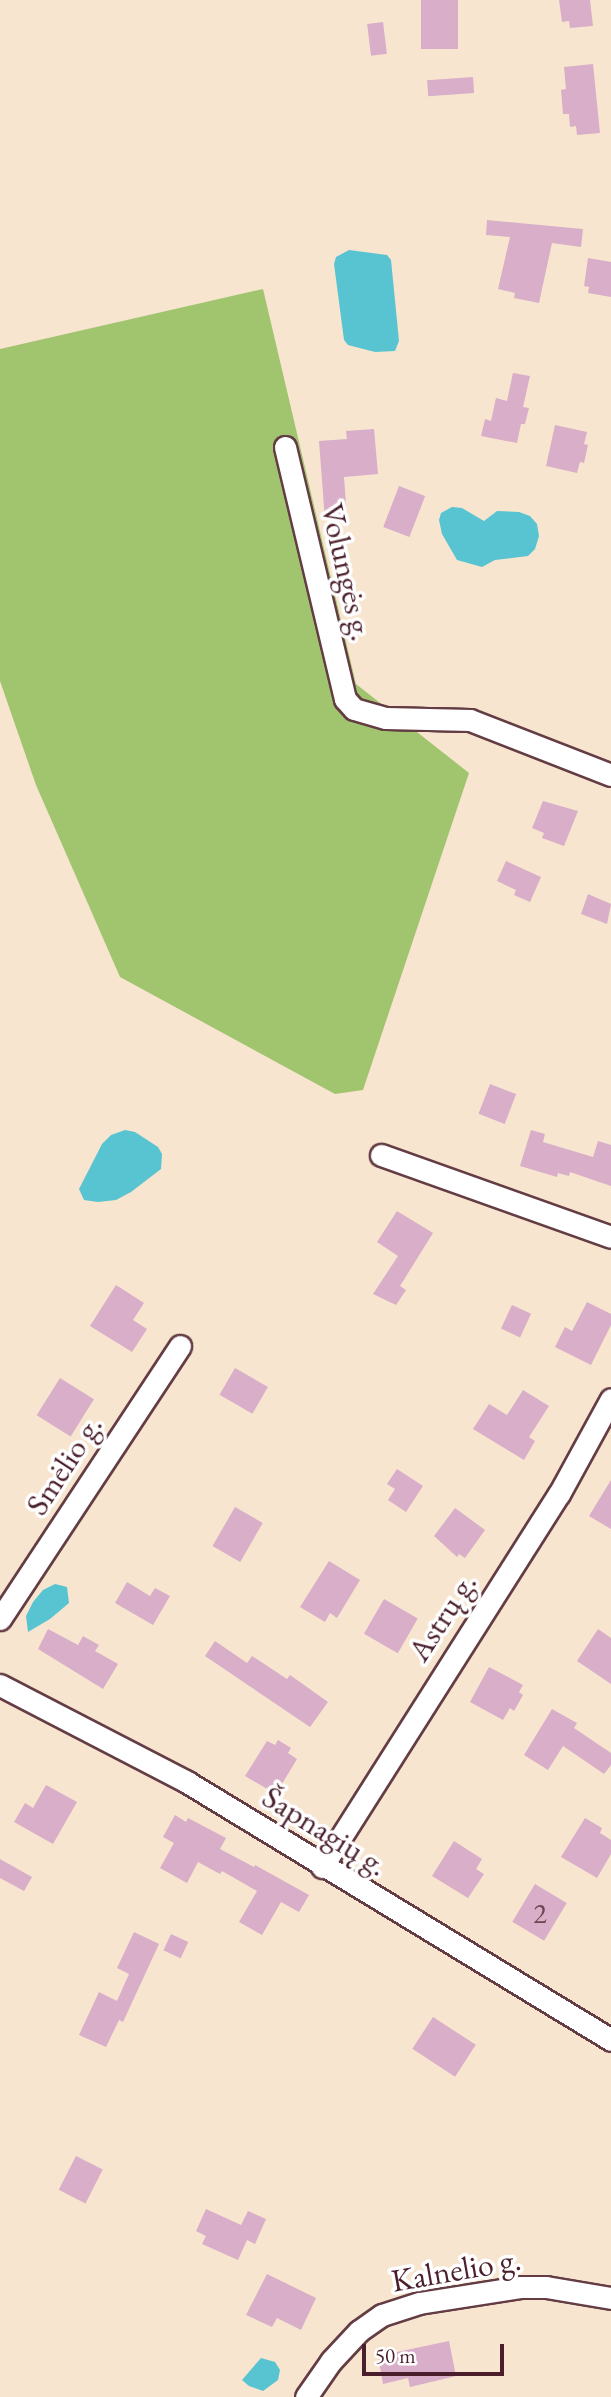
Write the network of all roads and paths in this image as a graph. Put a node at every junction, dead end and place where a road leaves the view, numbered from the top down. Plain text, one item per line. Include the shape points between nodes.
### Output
1 (285, 447) dead end
2 (611, 775) edge
3 (381, 1155) dead end
4 (611, 1237) edge
5 (180, 1346) dead end
6 (611, 1399) edge
7 (0, 1619) edge
8 (0, 1685) edge
9 (321, 1867) junction
10 (611, 2040) edge
11 (611, 2298) edge
12 (306, 2397) edge

1 - 2 street, Volungės g. via 345,699 354,709 386,718 471,720
3 - 4 street
5 - 7 street, Smėlio g.
6 - 9 street, Astrų g. via 559,1494
8 - 9 street, Šapnagių g. via 178,1777
9 - 10 street, Šapnagių g.
11 - 12 street, Kalnelio g. via 520,2287 419,2303 382,2315 350,2341

